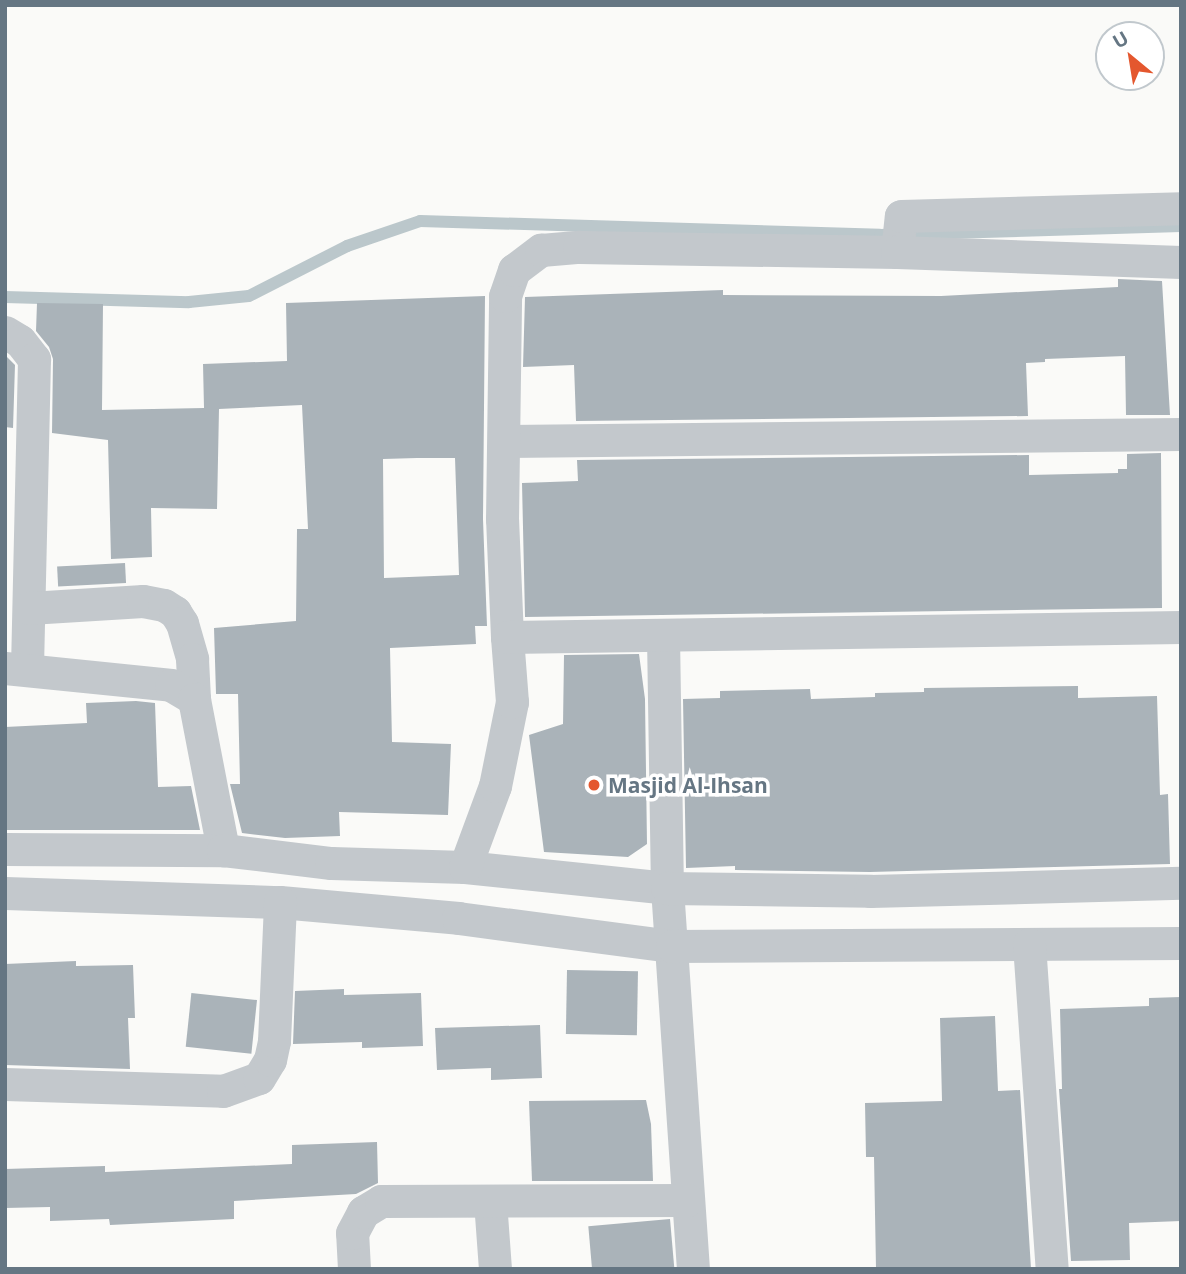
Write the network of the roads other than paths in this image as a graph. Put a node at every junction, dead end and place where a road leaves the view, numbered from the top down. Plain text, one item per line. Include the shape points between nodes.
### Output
1 (1181, 208) edge
2 (898, 242) junction
3 (1181, 262) edge
4 (5, 332) edge
5 (1181, 434) edge
6 (505, 441) junction
7 (18, 499) edge
8 (29, 608) junction
9 (1181, 627) edge
10 (663, 636) junction
11 (507, 637) junction
12 (16, 668) edge
13 (194, 699) junction
14 (5, 849) edge
15 (223, 849) junction
16 (331, 863) junction
17 (465, 867) junction
18 (1181, 883) edge
19 (667, 888) junction
20 (870, 891) junction
21 (5, 893) edge
22 (281, 902) junction
23 (324, 906) junction
24 (870, 943) junction
25 (1181, 943) edge
26 (1030, 944) junction
27 (672, 946) junction
28 (5, 1084) edge
29 (688, 1200) junction
30 (490, 1201) junction
31 (354, 1269) edge
32 (495, 1269) edge
33 (693, 1269) edge
34 (1052, 1269) edge

1 - 2 street via 901,216
2 - 3 street
2 - 6 street via 541,250 514,270 505,296
4 - 7 street via 20,341 34,359
5 - 6 street
6 - 11 street via 502,519
7 - 8 street
8 - 12 street
8 - 13 street via 143,601 164,605 182,623 192,659
9 - 10 street
10 - 11 street
10 - 19 street
11 - 17 street via 512,702 495,786
12 - 13 street via 171,685
13 - 15 street
14 - 15 street
15 - 16 street
16 - 17 street
16 - 23 street
17 - 19 street
18 - 20 street
19 - 20 street
19 - 27 street
20 - 24 street
21 - 22 street
22 - 23 street
22 - 28 street via 274,1041 259,1078 223,1091
23 - 27 street
24 - 26 street
24 - 27 street
25 - 26 street
26 - 34 street
27 - 29 street
29 - 30 street
29 - 33 street
30 - 31 street via 381,1201 363,1212 352,1233
30 - 32 street

